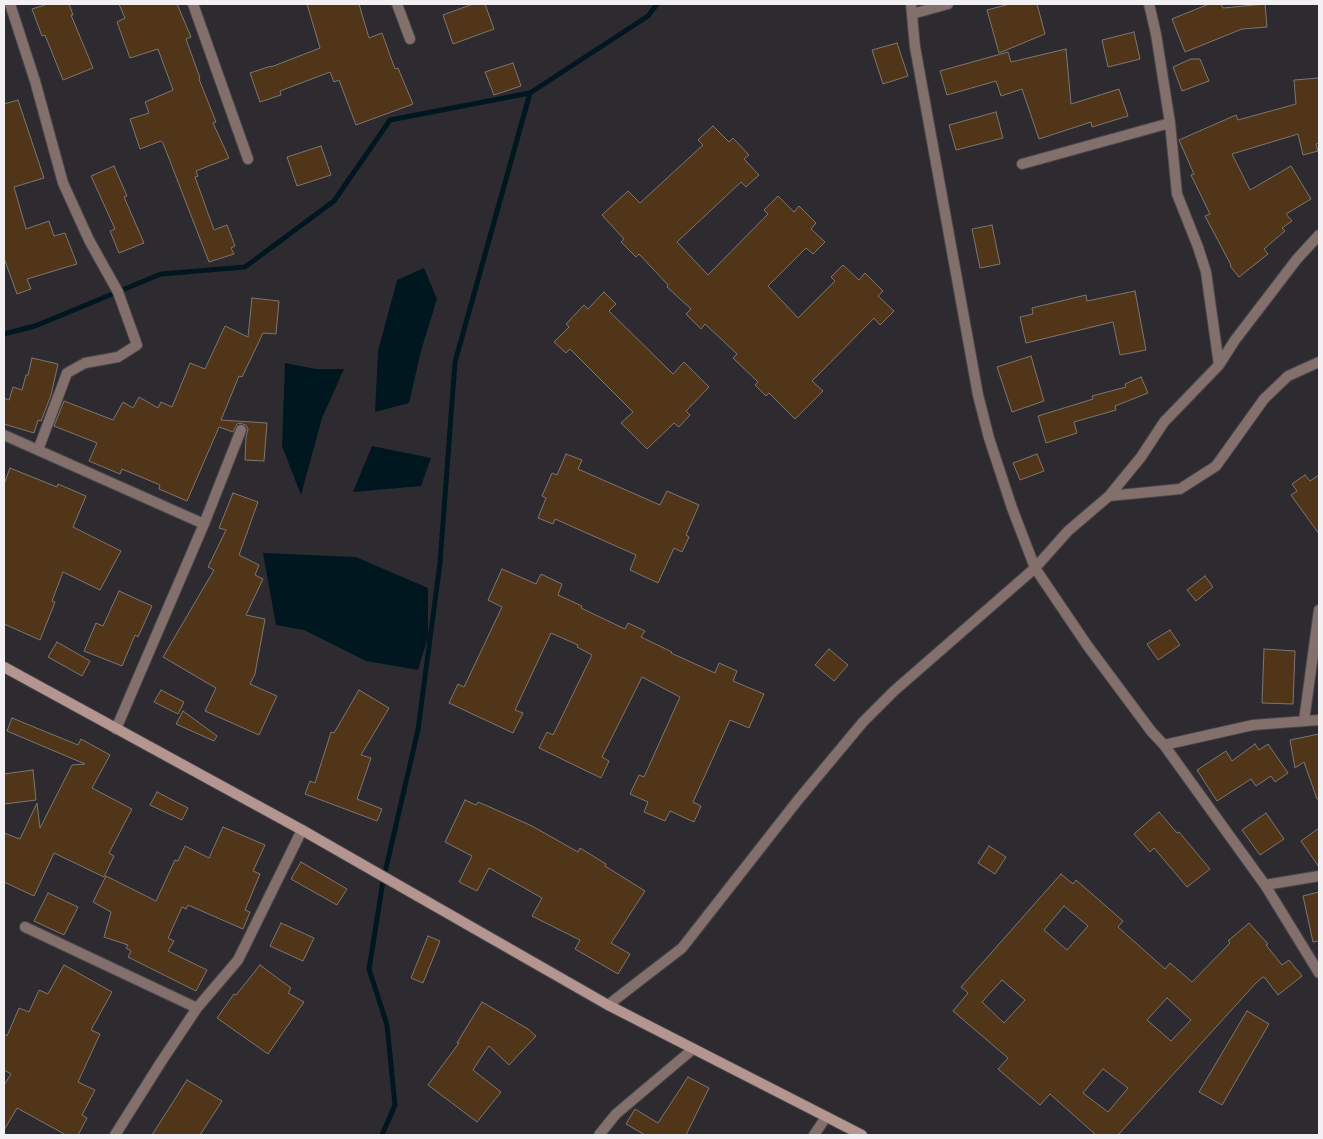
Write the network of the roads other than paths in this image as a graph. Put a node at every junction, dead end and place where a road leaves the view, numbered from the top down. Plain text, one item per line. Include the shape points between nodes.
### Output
1 (10, 4) edge
2 (193, 4) edge
3 (397, 4) edge
4 (948, 4) edge
5 (1149, 4) edge
6 (911, 9) edge
7 (410, 39) dead end
8 (1170, 123) junction
9 (248, 159) dead end
10 (1022, 164) dead end
11 (1319, 235) edge
12 (1319, 362) edge
13 (1219, 366) junction
14 (241, 430) dead end
15 (4, 435) edge
16 (38, 450) junction
17 (1109, 496) junction
18 (204, 524) junction
19 (1035, 568) junction
20 (1319, 610) edge
21 (4, 667) edge
22 (1319, 720) edge
23 (1304, 721) junction
24 (116, 728) junction
25 (1164, 745) junction
26 (302, 830) junction
27 (1319, 876) edge
28 (1265, 884) junction
29 (25, 927) dead end
30 (1319, 972) edge
31 (608, 1005) junction
32 (198, 1008) junction
33 (693, 1049) junction
34 (826, 1117) junction
35 (116, 1135) edge
36 (599, 1135) edge
37 (814, 1135) edge
38 (862, 1135) edge

1 - 16 street via 63,183 118,292 137,345 118,357 85,363 67,373
2 - 9 street
3 - 7 street
4 - 6 street
5 - 8 street
6 - 19 street via 915,47 978,395
8 - 10 street
8 - 13 street via 1177,194 1206,272
11 - 13 street via 1235,340
12 - 17 street via 1288,376 1264,399 1216,466 1180,489
13 - 17 street via 1164,422
14 - 18 street
15 - 16 street
16 - 18 street
17 - 19 street via 1068,531
18 - 24 street
19 - 25 street via 1087,645
19 - 31 street via 863,722 682,948
20 - 23 street
21 - 24 main road
22 - 23 street
23 - 25 street via 1253,725
24 - 26 main road
25 - 28 street
26 - 31 main road
26 - 32 street via 238,960
27 - 28 street
28 - 30 street
29 - 32 street
31 - 33 main road
32 - 35 street via 160,1062
33 - 34 main road
33 - 36 street via 616,1114
34 - 37 street
34 - 38 main road

